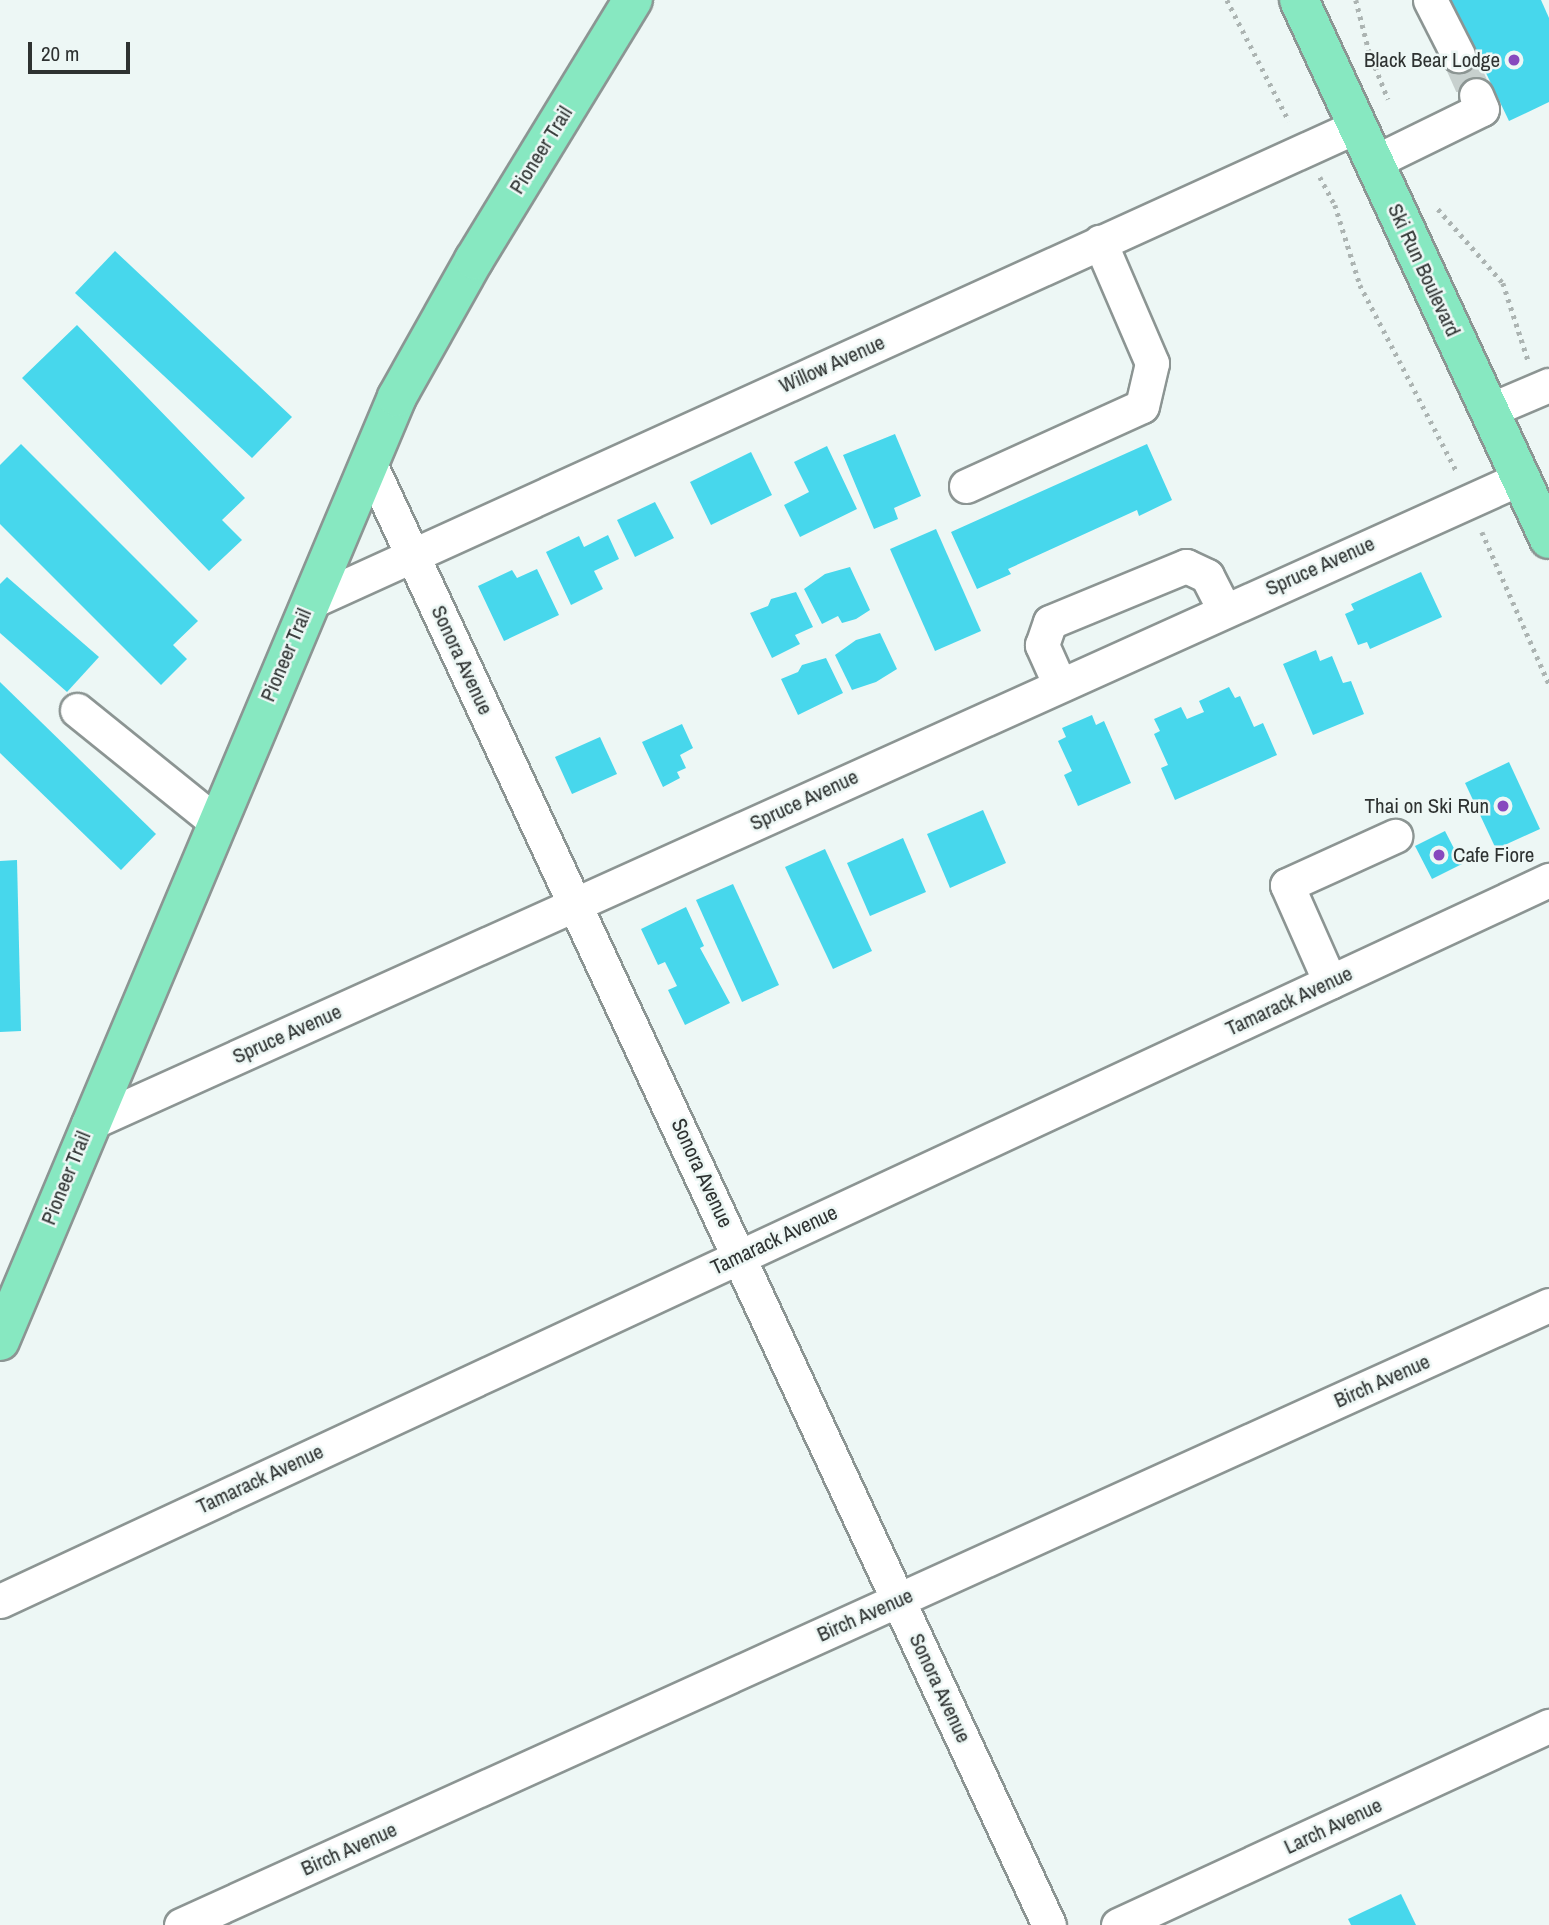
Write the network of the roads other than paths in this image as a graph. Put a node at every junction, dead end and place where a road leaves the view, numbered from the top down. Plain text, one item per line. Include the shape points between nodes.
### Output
1 (1299, 0) edge
2 (1430, 0) edge
3 (625, 4) edge
4 (1458, 55) tunnel mouth
5 (1476, 95) dead end
6 (1357, 126) junction
7 (1390, 155) junction
8 (1100, 242) junction
9 (1539, 373) edge
10 (1490, 410) junction
11 (369, 462) junction
12 (1521, 478) junction
13 (967, 486) dead end
14 (1549, 539) edge
15 (412, 555) junction
16 (308, 603) junction
17 (1224, 610) junction
18 (1059, 683) junction
19 (77, 710) dead end
20 (216, 822) junction
21 (1395, 836) dead end
22 (1549, 880) edge
23 (576, 904) junction
24 (1330, 982) junction
25 (88, 1124) junction
26 (740, 1256) junction
27 (1549, 1305) edge
28 (0, 1341) edge
29 (899, 1600) junction
30 (0, 1601) edge
31 (1549, 1726) edge
32 (181, 1925) edge
33 (1049, 1925) edge
34 (1118, 1925) edge

1 - 6 main road, Ski Run Boulevard
2 - 4 street
3 - 11 main road, Pioneer Trail via 426,341
5 - 7 street via 1482,109
6 - 7 main road, Ski Run Boulevard
6 - 8 street, Willow Avenue
7 - 10 main road, Ski Run Boulevard
8 - 13 street via 1152,363 1142,406
8 - 15 street, Willow Avenue
9 - 10 street
10 - 12 main road, Ski Run Boulevard
11 - 15 street, Sonora Avenue
11 - 16 main road, Pioneer Trail
12 - 14 main road, Ski Run Boulevard
12 - 17 street, Spruce Avenue
15 - 16 street, Willow Avenue
15 - 23 street, Sonora Avenue
16 - 20 main road, Pioneer Trail
17 - 18 street, Spruce Avenue
17 - 18 street via 1207,576 1186,566 1050,622 1042,645
18 - 23 street, Spruce Avenue
19 - 20 street
20 - 25 main road, Pioneer Trail
21 - 24 street via 1287,885
22 - 24 street, Tamarack Avenue
23 - 25 street, Spruce Avenue
23 - 26 street, Sonora Avenue
24 - 26 street, Tamarack Avenue
25 - 28 main road, Pioneer Trail
26 - 29 street, Sonora Avenue
26 - 30 street, Tamarack Avenue
27 - 29 street, Birch Avenue
29 - 32 street, Birch Avenue
29 - 33 street, Sonora Avenue
31 - 34 street, Larch Avenue

